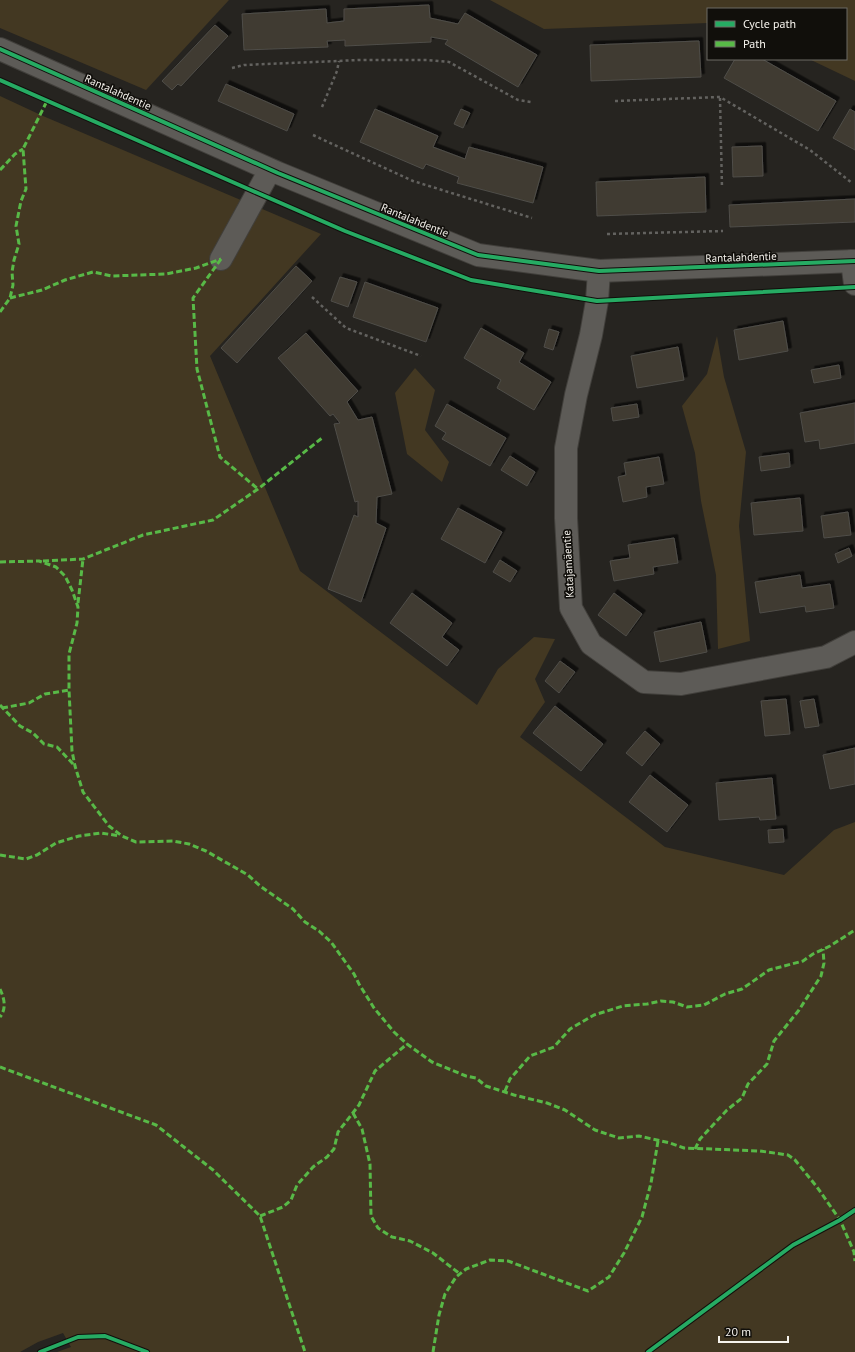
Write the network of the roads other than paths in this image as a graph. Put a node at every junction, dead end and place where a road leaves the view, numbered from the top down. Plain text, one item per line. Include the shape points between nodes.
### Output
1 (0, 49) edge
2 (270, 170) junction
3 (221, 259) dead end
4 (854, 261) edge
5 (599, 271) junction
6 (855, 284) edge
7 (855, 642) edge

1 - 2 street, Rantalahdentie
2 - 3 street
2 - 5 street, Rantalahdentie via 478,255
4 - 5 street, Rantalahdentie
4 - 6 street
5 - 7 street, Katajamäentie via 591,335 566,448 566,518 571,608 591,644 644,682 681,684 826,656

